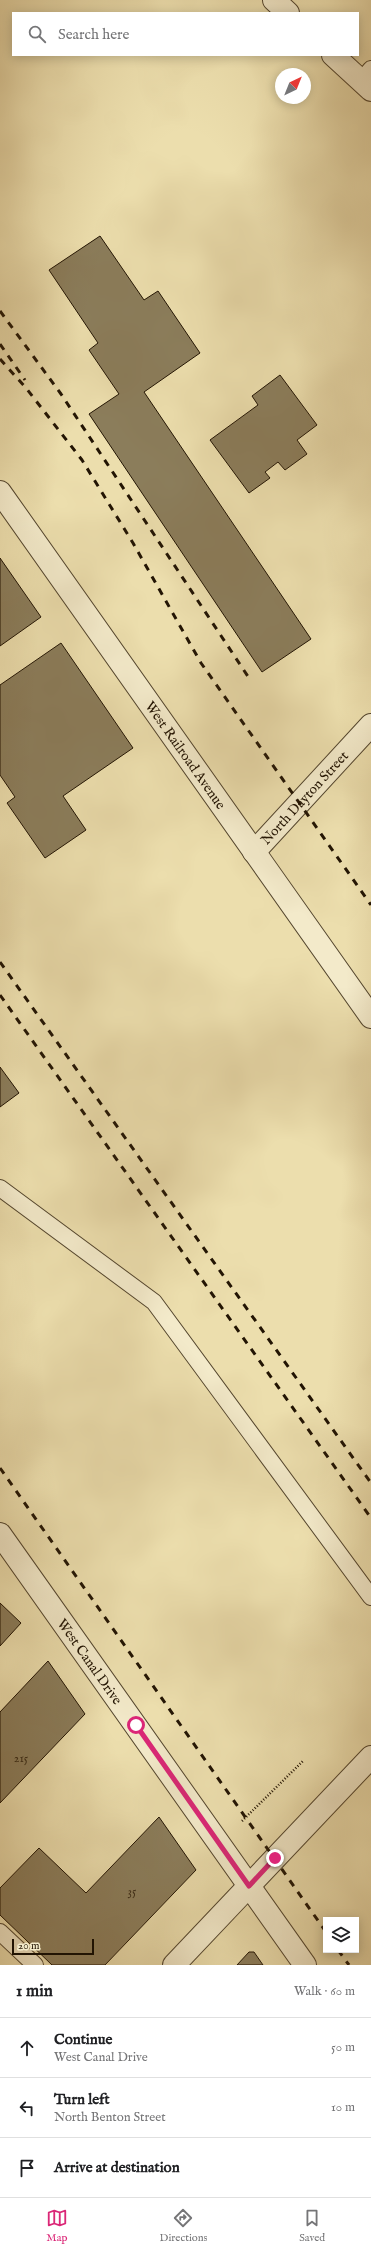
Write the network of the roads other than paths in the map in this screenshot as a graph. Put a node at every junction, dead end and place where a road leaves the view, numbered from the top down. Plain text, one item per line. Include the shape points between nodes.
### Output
1 (274, 0) edge
2 (287, 12) edge
3 (334, 56) edge
4 (368, 80) edge
5 (0, 492) edge
6 (371, 725) edge
7 (254, 852) junction
8 (371, 1018) edge
9 (0, 1188) edge
10 (0, 1534) edge
11 (371, 1597) edge
12 (371, 1757) edge
13 (249, 1886) junction
14 (0, 1932) edge
15 (35, 1965) edge
16 (174, 1965) edge
17 (305, 1965) edge

1 - 2 street
3 - 4 street
5 - 7 street, West Railroad Avenue
6 - 7 street, North Dayton Street
7 - 8 street, West Railroad Avenue
9 - 11 lane via 154,1302
10 - 13 street, West Canal Drive
12 - 13 street
13 - 16 street
13 - 17 street, West Canal Drive
14 - 15 lane

